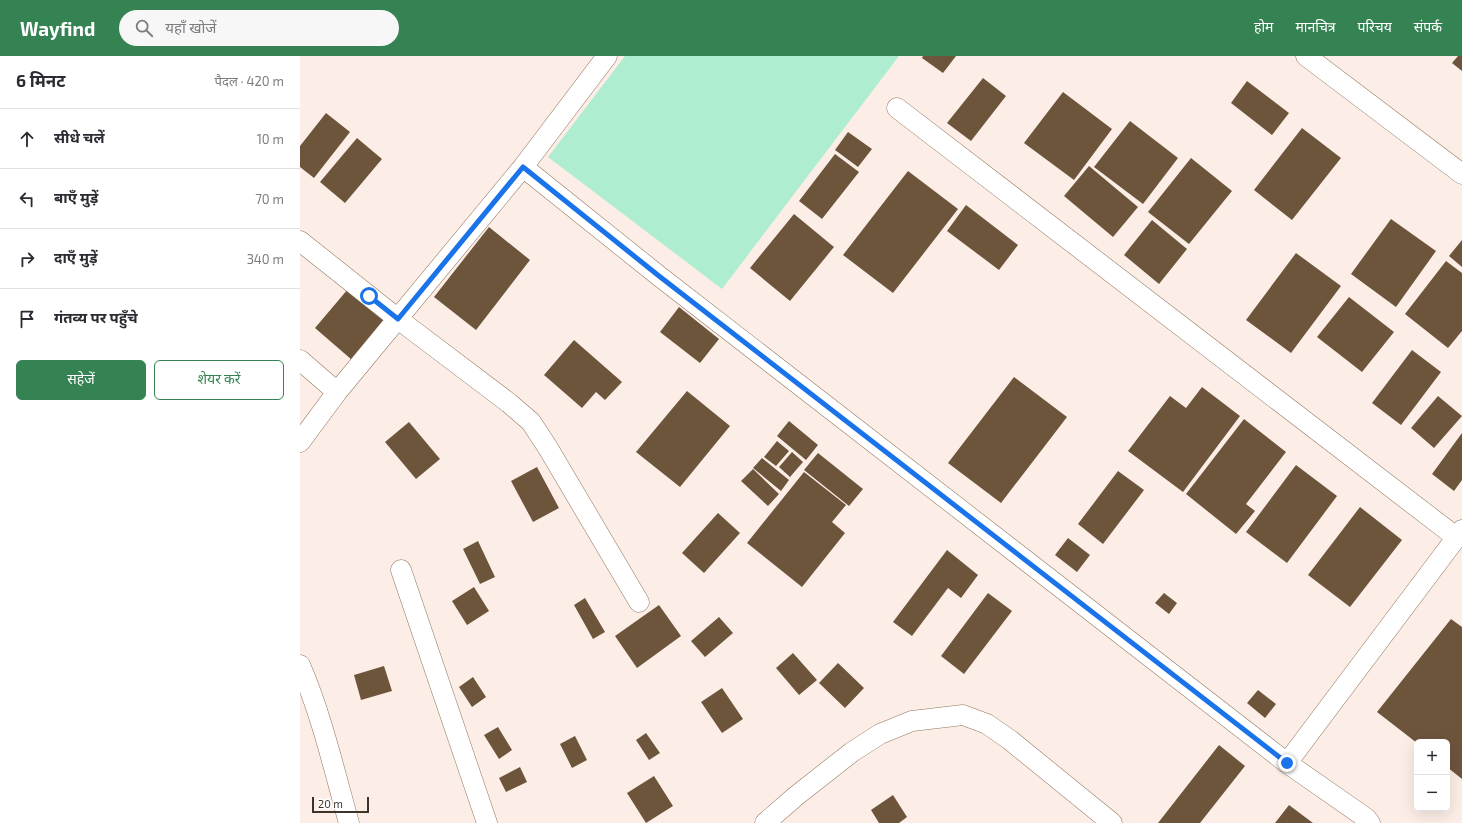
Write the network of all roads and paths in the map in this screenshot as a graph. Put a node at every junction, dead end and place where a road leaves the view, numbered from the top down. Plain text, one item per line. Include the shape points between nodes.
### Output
1 (607, 56) edge
2 (1306, 56) edge
3 (897, 108) dead end
4 (523, 167) junction
5 (1462, 174) edge
6 (300, 241) edge
7 (398, 319) junction
8 (300, 360) edge
9 (337, 392) junction
10 (300, 442) edge
11 (1459, 533) edge
12 (401, 570) dead end
13 (639, 602) dead end
14 (300, 665) edge
15 (1287, 763) junction
16 (349, 823) edge
17 (487, 823) edge
18 (765, 823) edge
19 (1112, 823) edge
20 (1370, 823) edge

1 - 4 street
2 - 5 street
3 - 11 street
4 - 7 street
4 - 15 street via 659,276
6 - 7 street
7 - 9 street
7 - 13 street via 531,422
8 - 9 street
9 - 10 street
11 - 15 street
12 - 17 street
14 - 16 street via 323,726
15 - 20 street
18 - 19 street via 852,752 880,734 912,720 963,715 987,724 1010,740

